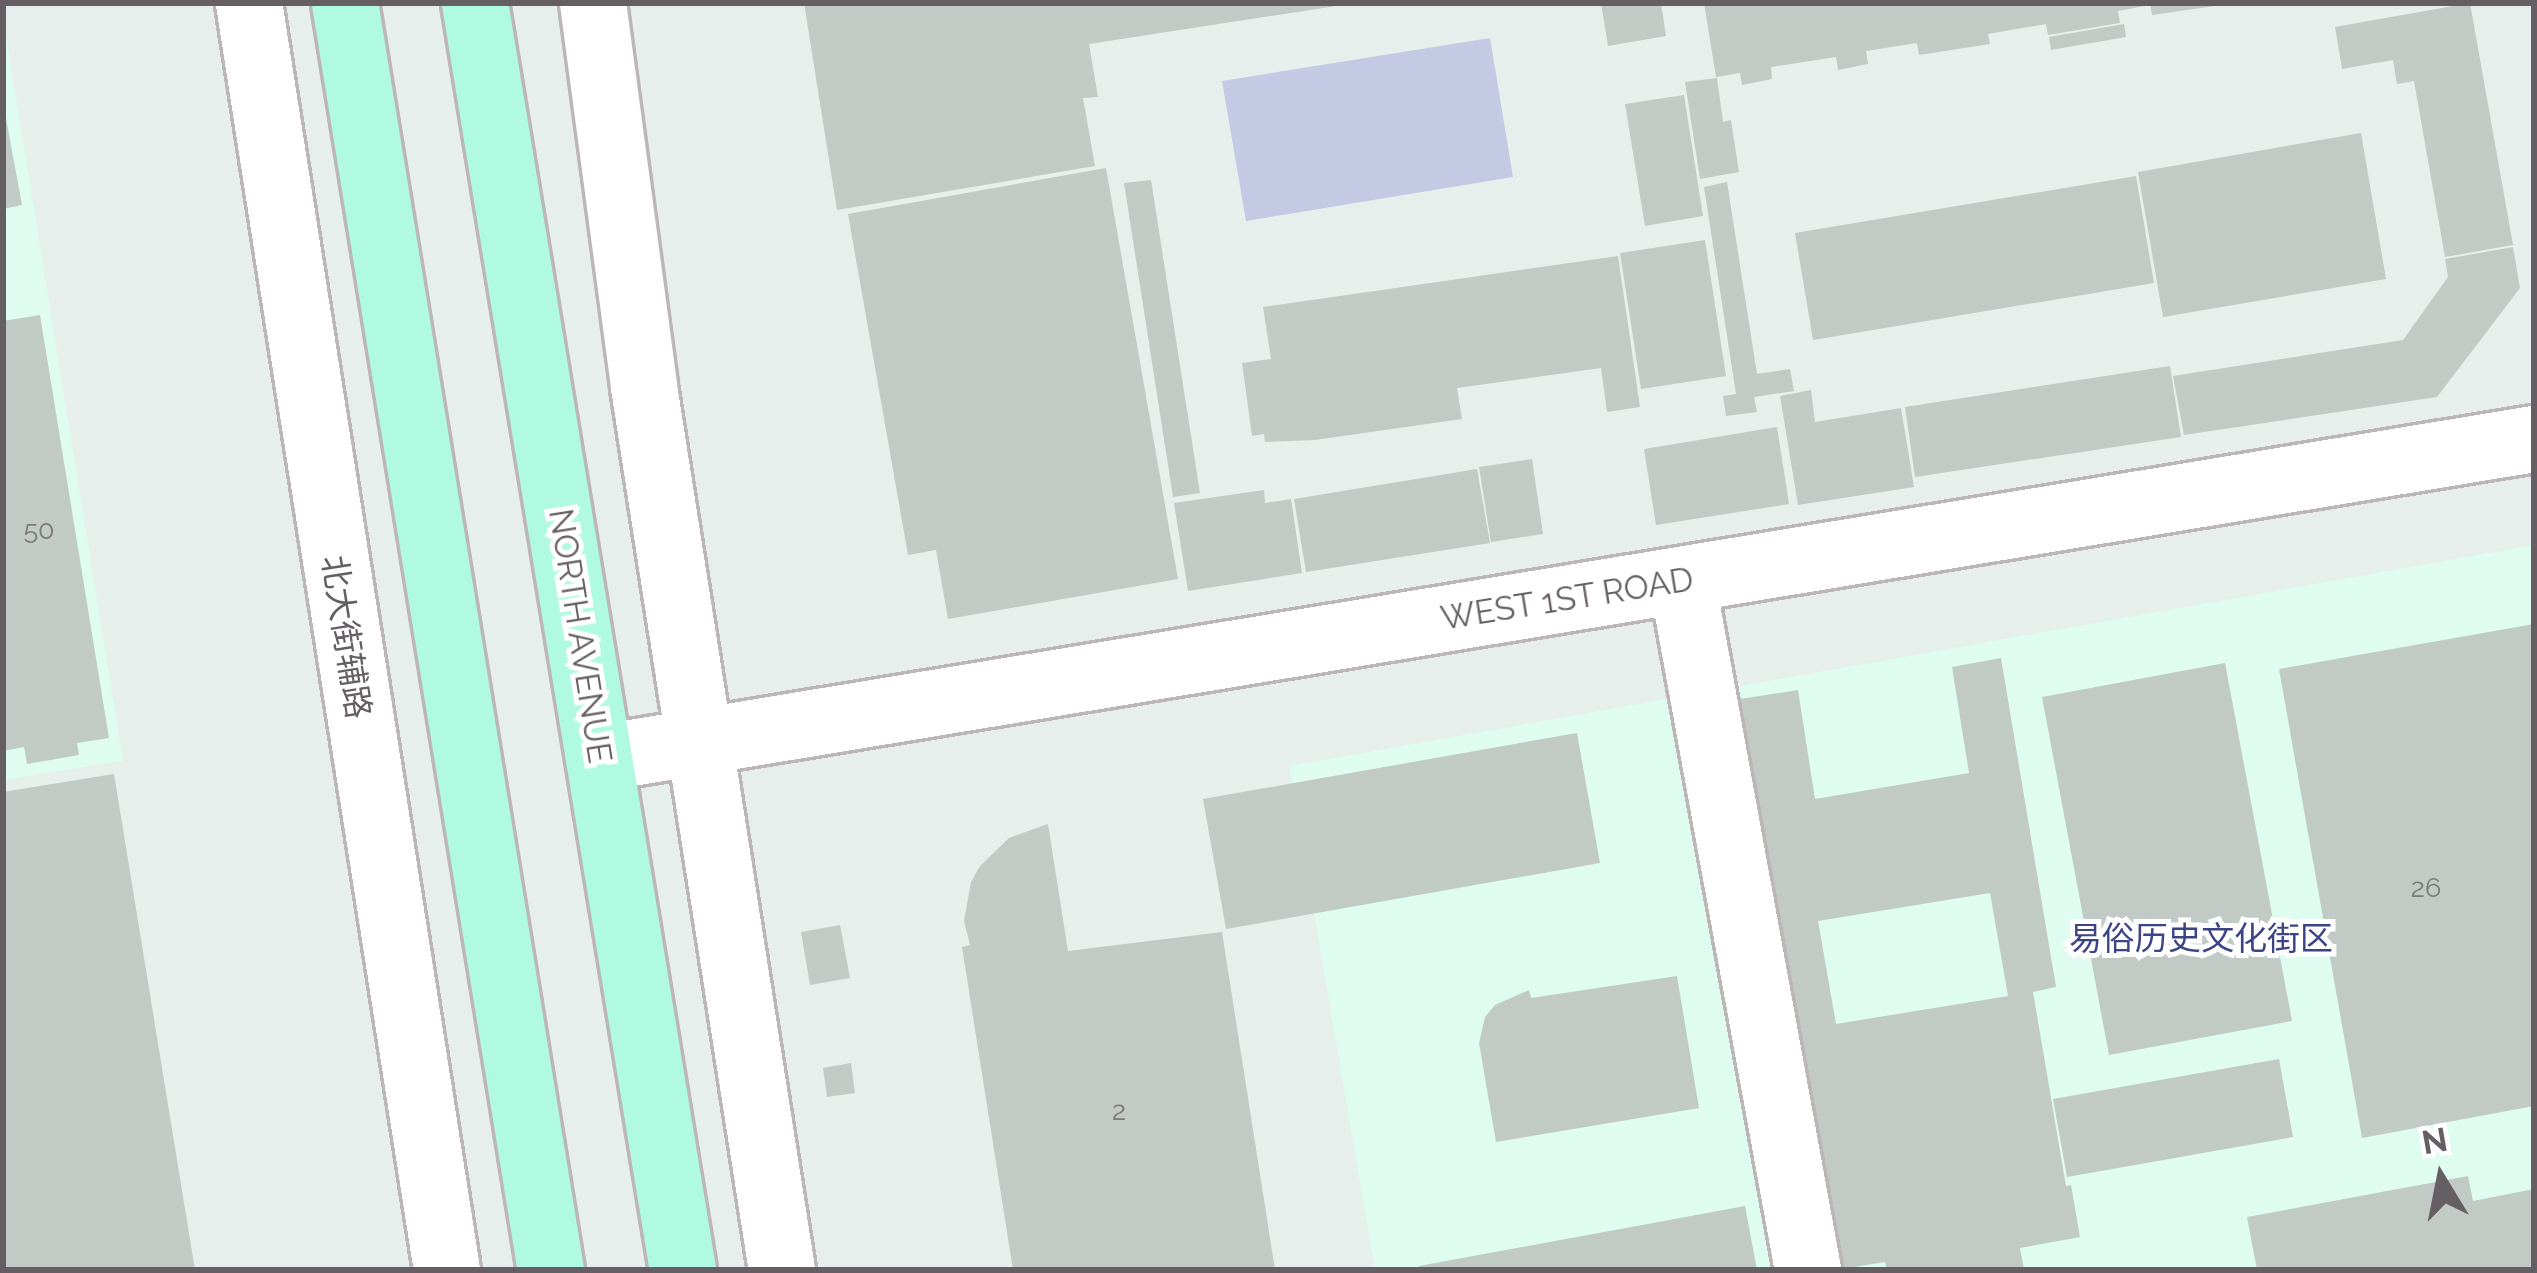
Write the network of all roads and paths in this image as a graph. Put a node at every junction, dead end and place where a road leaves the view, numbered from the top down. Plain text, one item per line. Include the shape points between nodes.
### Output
1 (249, 3) edge
2 (345, 3) edge
3 (476, 3) edge
4 (593, 3) edge
5 (2534, 439) edge
6 (1682, 580) junction
7 (698, 743) junction
8 (601, 758) junction
9 (447, 1270) edge
10 (551, 1270) edge
11 (683, 1270) edge
12 (782, 1270) edge
13 (1808, 1270) edge

1 - 9 street, 北大街辅路
2 - 10 main road
3 - 8 main road, NORTH AVENUE
4 - 7 street
5 - 6 street, WEST 1ST ROAD
6 - 7 street, WEST 1ST ROAD
6 - 13 street
7 - 8 street, WEST 1ST ROAD
7 - 12 street
8 - 11 main road, NORTH AVENUE

